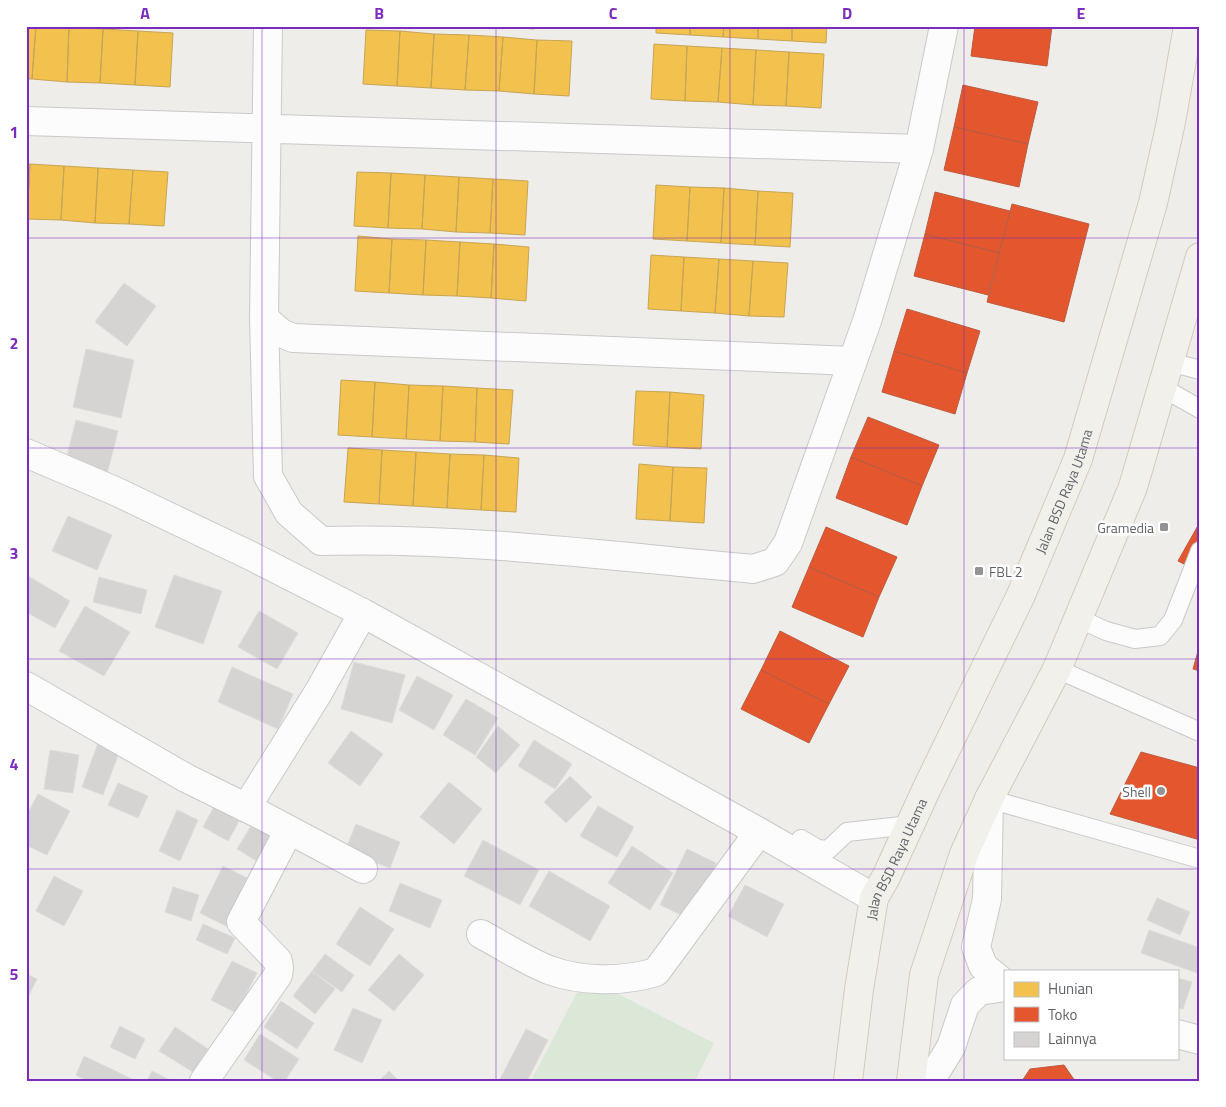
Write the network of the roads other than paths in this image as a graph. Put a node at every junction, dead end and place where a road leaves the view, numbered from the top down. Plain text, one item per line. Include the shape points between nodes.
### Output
1 (268, 26) edge
2 (944, 26) edge
3 (1192, 29) edge
4 (26, 121) edge
5 (267, 128) junction
6 (919, 149) junction
7 (1200, 257) edge
8 (264, 318) junction
9 (853, 362) junction
10 (1170, 362) junction
11 (1200, 370) edge
12 (1163, 388) junction
13 (1200, 409) edge
14 (26, 453) edge
15 (1200, 551) edge
16 (363, 613) junction
17 (1080, 619) junction
18 (1058, 669) junction
19 (26, 686) edge
20 (1200, 732) edge
21 (988, 799) junction
22 (246, 808) junction
23 (910, 825) junction
24 (289, 830) junction
25 (759, 832) junction
26 (801, 839) dead end
27 (1200, 859) edge
28 (363, 869) dead end
29 (874, 898) junction
30 (481, 934) dead end
31 (1004, 984) edge
32 (1004, 985) edge
33 (1178, 1034) edge
34 (1200, 1040) edge
35 (204, 1081) edge
36 (848, 1081) edge
37 (911, 1081) edge
38 (930, 1081) edge

1 - 5 street
2 - 6 street
3 - 23 main road, Jalan BSD Raya Utama via 1153,203 1078,459 1022,595
4 - 5 street
5 - 6 street
5 - 8 street
6 - 9 street
7 - 10 main road
8 - 9 street via 281,334 293,338
8 - 9 street via 268,476 289,514 321,540 466,544 753,569 774,562 788,543
10 - 11 lane
10 - 12 main road
12 - 13 lane
12 - 17 main road via 1133,487
14 - 16 street via 247,554
15 - 17 lane via 1173,620 1160,636 1135,639
16 - 22 street via 318,693
16 - 25 street
17 - 18 main road
18 - 20 lane
18 - 21 main road
19 - 22 street via 186,778
21 - 27 lane
21 - 31 street via 987,899 976,947 983,966
21 - 37 main road via 964,854 924,975
22 - 24 street
23 - 26 lane via 847,832 828,850 818,849
23 - 29 main road, Jalan BSD Raya Utama
24 - 28 street
24 - 35 street via 241,922 278,961 278,975
25 - 29 street
25 - 30 street via 656,972 626,978 584,979 565,975 548,970
29 - 36 main road, Jalan BSD Raya Utama
32 - 38 street via 979,990 965,1005 952,1047
33 - 34 street

